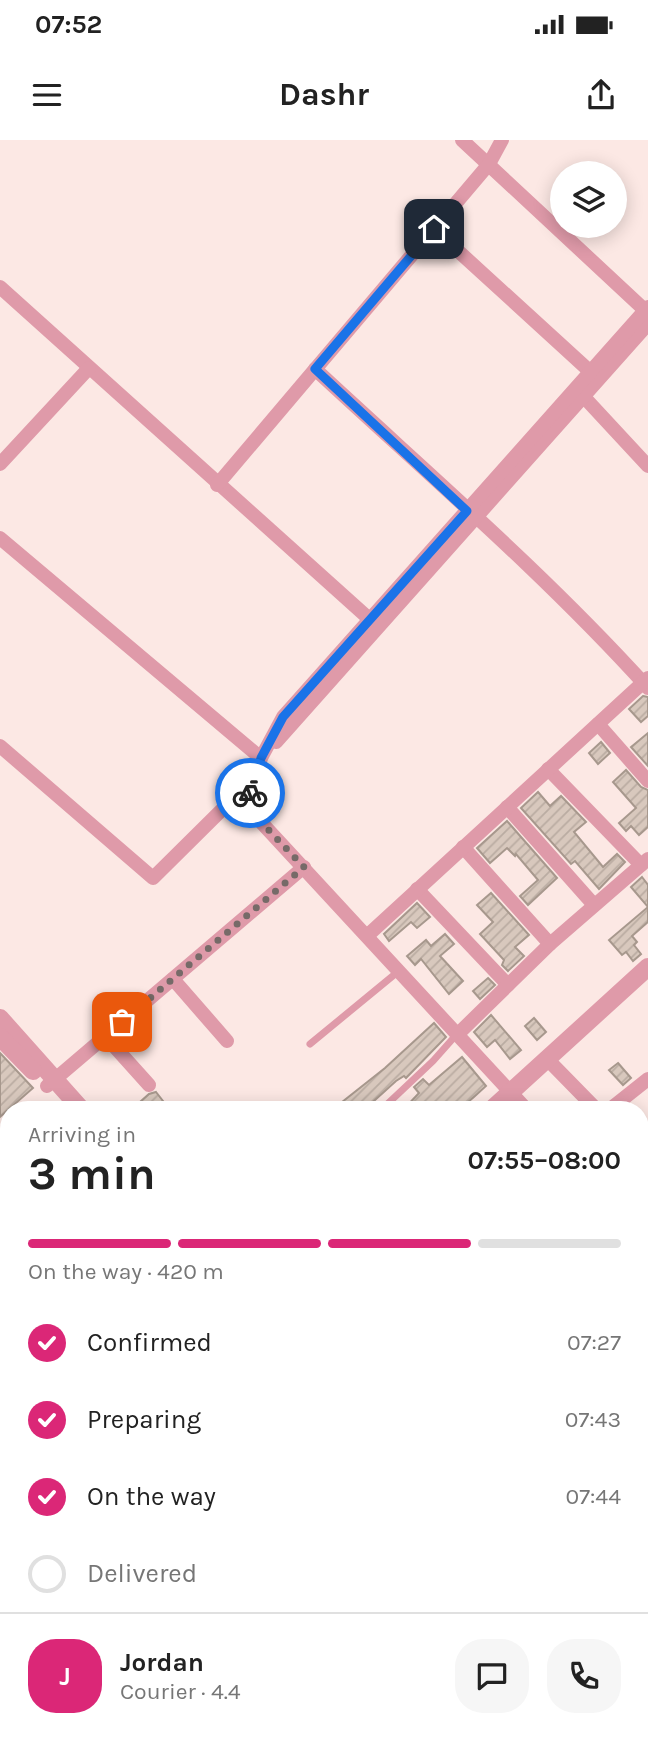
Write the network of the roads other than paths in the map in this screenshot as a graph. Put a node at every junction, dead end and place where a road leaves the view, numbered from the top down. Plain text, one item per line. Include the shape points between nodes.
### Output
1 (462, 140) edge
2 (502, 140) edge
3 (489, 164) junction
4 (434, 229) junction
5 (0, 287) edge
6 (647, 313) edge
7 (89, 368) junction
8 (315, 369) junction
9 (594, 376) junction
10 (584, 397) junction
11 (0, 464) edge
12 (648, 466) edge
13 (217, 485) junction
14 (472, 515) junction
15 (0, 538) edge
16 (374, 624) junction
17 (646, 683) edge
18 (598, 723) junction
19 (0, 746) edge
20 (261, 758) junction
21 (548, 769) junction
22 (254, 778) junction
23 (648, 781) edge
24 (508, 807) junction
25 (463, 847) junction
26 (645, 862) edge
27 (304, 867) junction
28 (417, 889) junction
29 (594, 905) junction
30 (368, 934) junction
31 (550, 944) junction
32 (648, 967) edge
33 (400, 969) junction
34 (648, 977) edge
35 (173, 979) junction
36 (508, 985) junction
37 (0, 1018) edge
38 (459, 1033) junction
39 (0, 1037) edge
40 (105, 1037) junction
41 (227, 1041) dead end
42 (310, 1044) dead end
43 (553, 1065) junction
44 (648, 1079) edge
45 (51, 1083) junction
46 (149, 1085) dead end
47 (62, 1101) edge
48 (72, 1101) edge
49 (391, 1101) edge
50 (513, 1101) edge
51 (515, 1101) edge
52 (515, 1101) edge
53 (588, 1101) edge
54 (620, 1101) edge

1 - 3 street
2 - 3 street
3 - 4 street
3 - 6 street
4 - 8 street
4 - 9 street
5 - 7 street
6 - 9 street
7 - 11 street
7 - 13 street
8 - 13 street
8 - 14 street
9 - 10 street
9 - 14 street
10 - 12 street
10 - 14 street
13 - 16 street
14 - 16 street
14 - 17 street via 536,571
15 - 20 street
16 - 20 street
17 - 18 street
18 - 21 street
18 - 23 street
19 - 22 street via 153,878
20 - 22 street
21 - 24 street
21 - 26 street
22 - 27 street via 248,803
24 - 25 street
24 - 29 street
25 - 28 street
25 - 31 street
26 - 29 street
27 - 30 street
27 - 35 street
28 - 30 street
28 - 36 street
29 - 31 street
30 - 33 street
31 - 36 street
32 - 51 street
33 - 38 street
33 - 42 lane
34 - 43 street
35 - 40 street
35 - 41 street
36 - 38 street
37 - 45 street
38 - 49 lane
38 - 50 street
39 - 45 street
40 - 45 street
40 - 46 street
43 - 52 street
43 - 53 street
44 - 54 street
45 - 47 street
45 - 48 street

